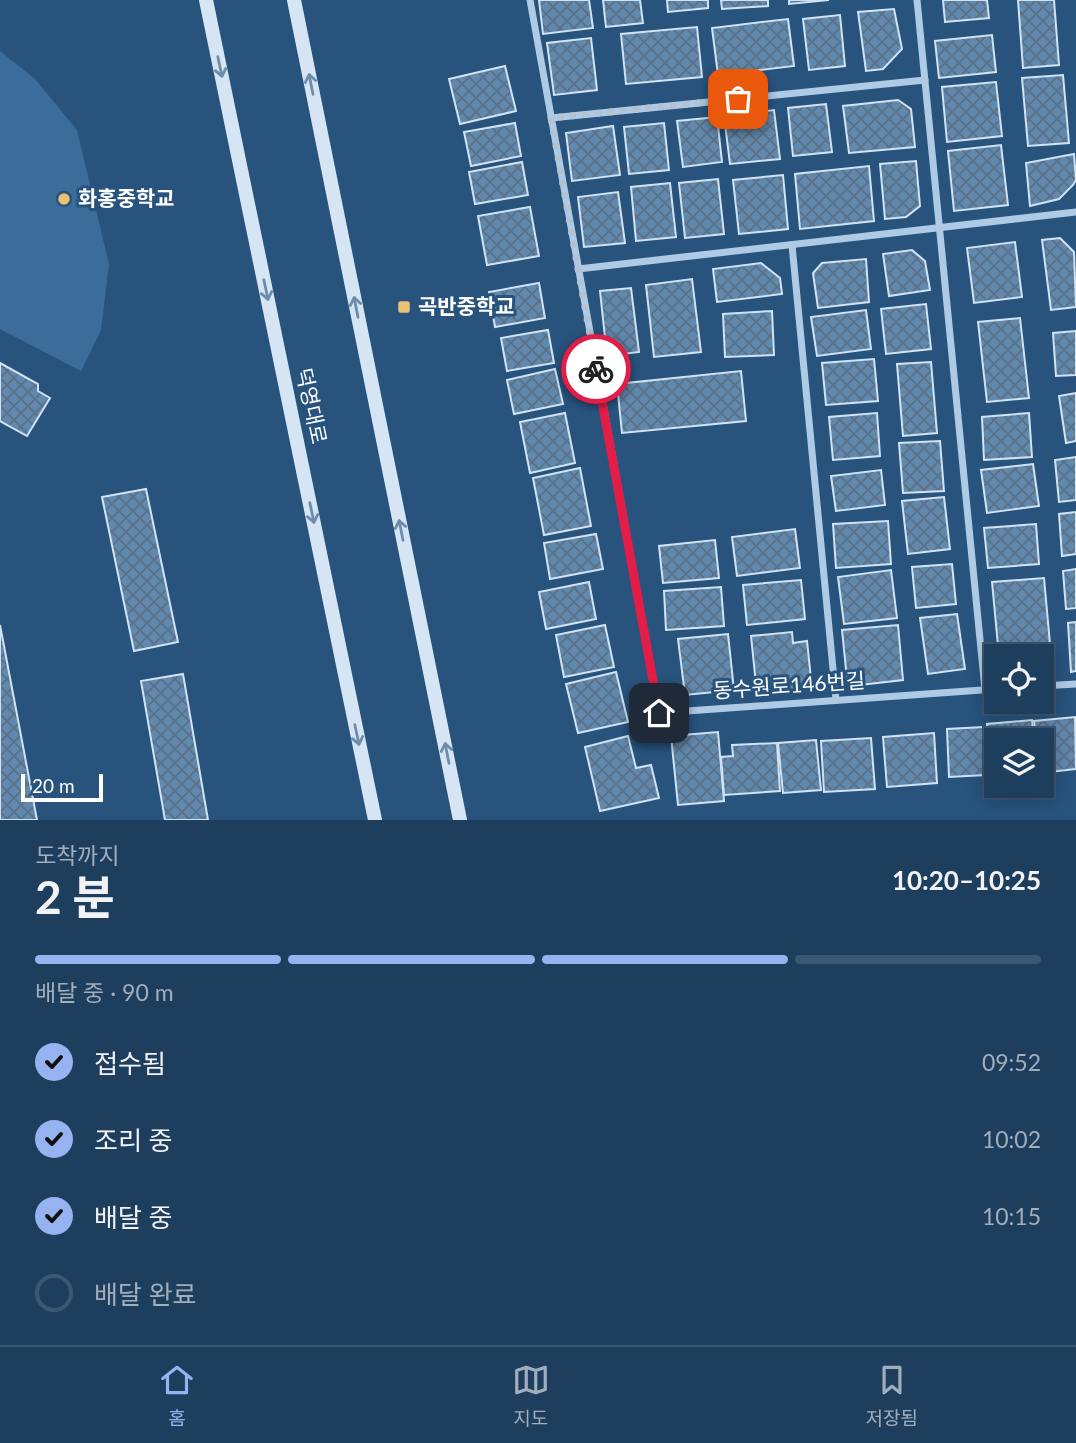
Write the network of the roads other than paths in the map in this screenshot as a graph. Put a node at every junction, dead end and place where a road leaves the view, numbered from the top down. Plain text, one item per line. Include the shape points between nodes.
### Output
1 (206, 0) edge
2 (294, 0) edge
3 (530, 0) edge
4 (917, 0) edge
5 (925, 80) junction
6 (551, 118) junction
7 (1076, 212) edge
8 (941, 229) junction
9 (792, 245) junction
10 (578, 269) junction
11 (984, 680) edge
12 (1076, 684) edge
13 (1054, 685) edge
14 (984, 690) edge
15 (836, 700) junction
16 (375, 820) edge
17 (460, 820) edge

1 -> 16 main road, 덕영대로
17 -> 2 main road
3 - 6 street, 동수원로146번길
4 - 5 street
5 - 6 street
5 - 8 street
6 - 10 street, 동수원로146번길
7 - 8 street
8 - 9 street
8 - 11 street
9 - 10 street
9 - 15 street
10 - 15 street, 동수원로146번길 via 659,713
12 - 13 street
14 - 15 street, 동수원로146번길

